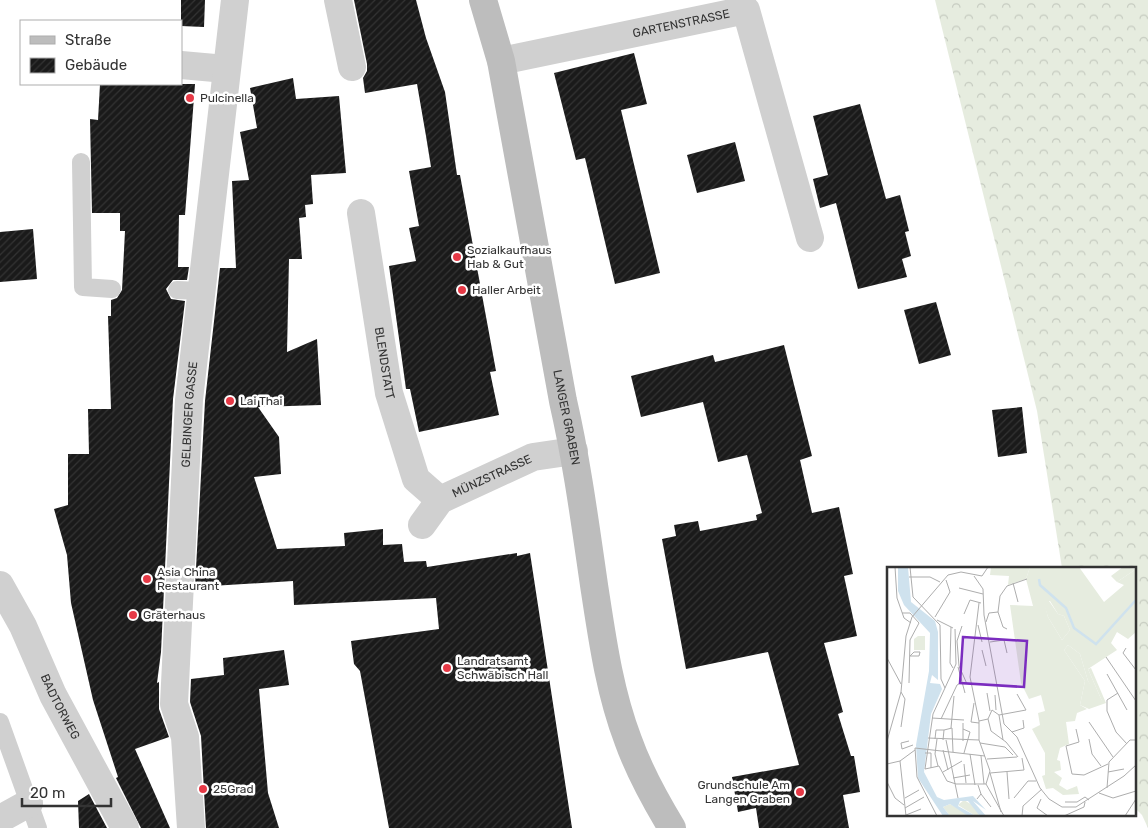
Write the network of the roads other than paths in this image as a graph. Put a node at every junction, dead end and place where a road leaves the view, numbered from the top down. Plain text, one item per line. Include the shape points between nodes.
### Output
1 (235, 0) edge
2 (338, 0) edge
3 (483, 0) edge
4 (501, 61) junction
5 (182, 65) edge
6 (352, 66) dead end
7 (226, 69) junction
8 (81, 162) dead end
9 (362, 213) dead end
10 (810, 238) dead end
11 (112, 289) dead end
12 (574, 451) junction
13 (440, 500) junction
14 (422, 525) dead end
15 (0, 585) edge
16 (0, 722) edge
17 (33, 816) edge
18 (0, 819) edge
19 (125, 828) edge
20 (191, 828) edge
21 (672, 828) edge

1 - 7 street, GELBINGER GASSE
2 - 6 street
3 - 4 main road, LANGER GRABEN
4 - 10 street, GARTENSTRASSE via 746,10
4 - 12 main road, LANGER GRABEN
5 - 7 street
7 - 20 street, GELBINGER GASSE via 189,290 189,400 174,704 185,737
8 - 11 lane via 83,287
9 - 13 street, BLENDSTATT via 388,393 416,479
12 - 13 street, MÜNZSTRASSE via 533,457
12 - 21 main road, LANGER GRABEN via 603,649 612,689 628,740 653,796
13 - 14 street, MÜNZSTRASSE
15 - 19 street, BADTORWEG via 23,626 53,695
16 - 17 lane
17 - 18 street

